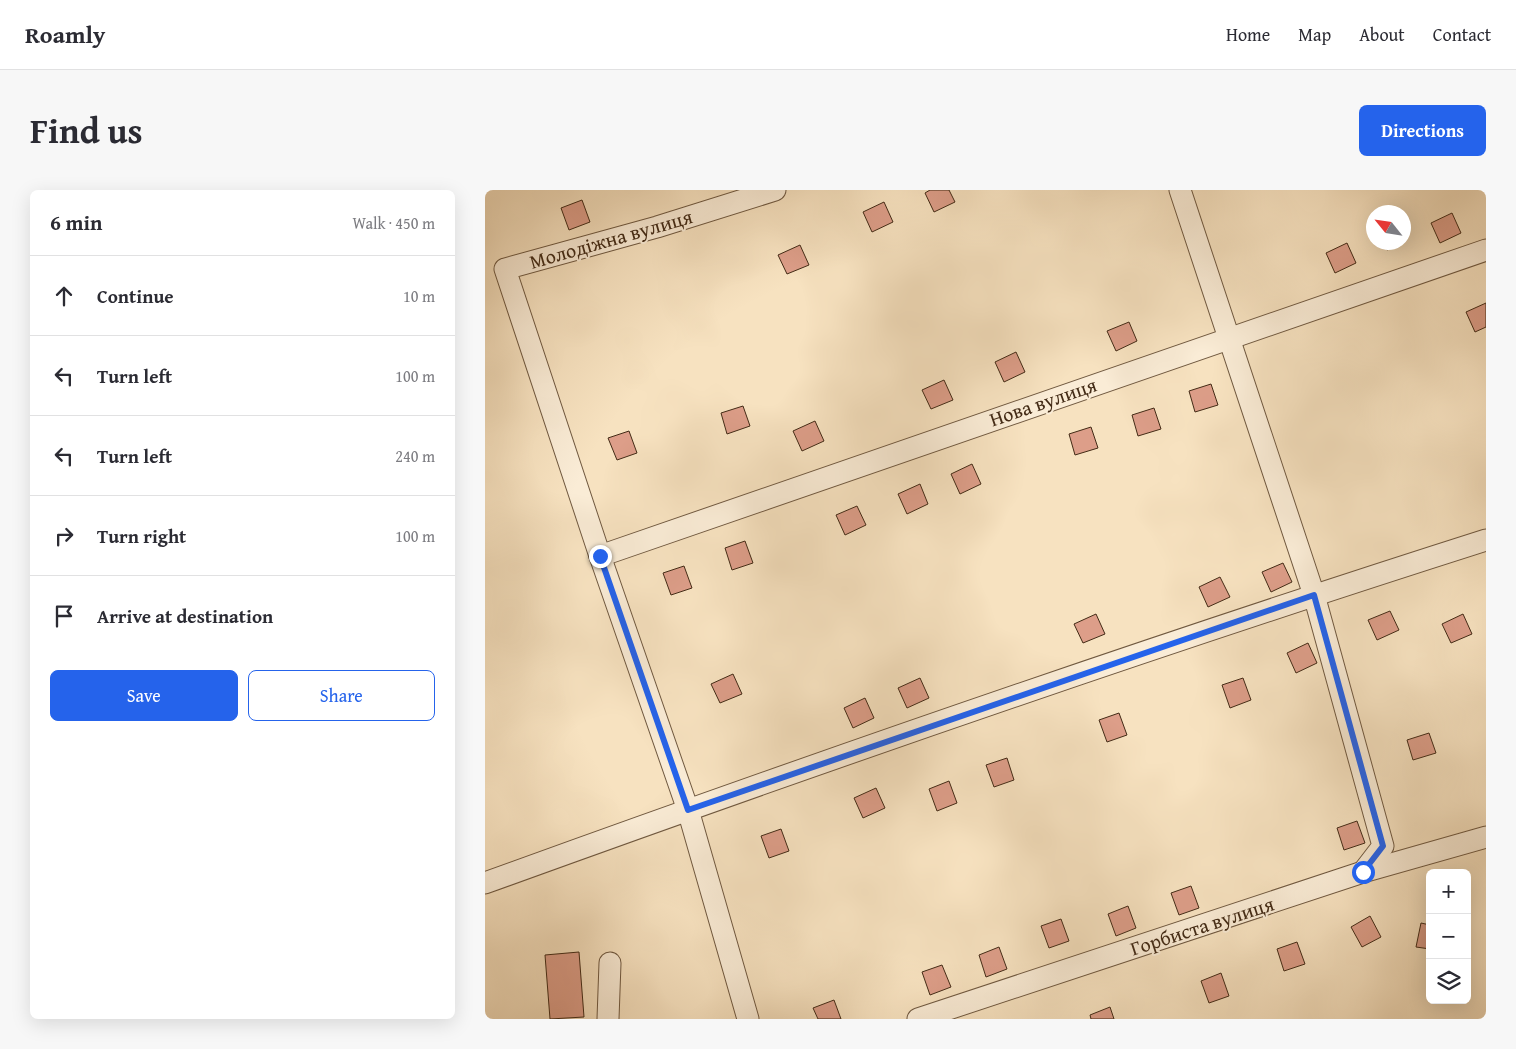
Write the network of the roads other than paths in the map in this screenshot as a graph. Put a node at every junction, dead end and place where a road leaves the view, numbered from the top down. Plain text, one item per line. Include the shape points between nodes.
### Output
1 (775, 190) edge
2 (1180, 190) edge
3 (1486, 250) edge
4 (1229, 338) junction
5 (1486, 540) edge
6 (600, 556) junction
7 (1314, 595) junction
8 (688, 810) junction
9 (1486, 837) edge
10 (1363, 872) junction
11 (485, 883) edge
12 (610, 963) dead end
13 (608, 1019) edge
14 (748, 1019) edge
15 (919, 1019) edge

1 - 6 street, Молодіжна вулиця via 657,227 505,268
2 - 4 street
3 - 4 street, Нова вулиця
4 - 6 street, Нова вулиця
4 - 7 street
5 - 7 street
6 - 8 street
7 - 8 street
7 - 10 street via 1383,846
8 - 11 street
8 - 14 street
9 - 10 street, Горбиста вулиця
10 - 15 street, Горбиста вулиця
12 - 13 street

